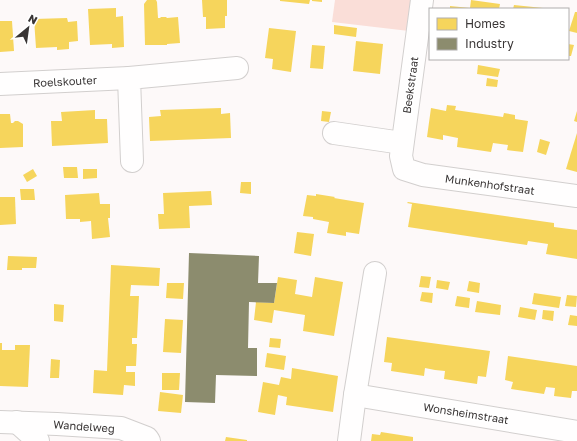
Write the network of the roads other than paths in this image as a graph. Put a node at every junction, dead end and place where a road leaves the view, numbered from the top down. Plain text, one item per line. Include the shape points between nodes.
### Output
1 (422, 0) edge
2 (237, 68) dead end
3 (130, 78) junction
4 (0, 84) edge
5 (334, 133) dead end
6 (402, 143) junction
7 (132, 161) dead end
8 (404, 169) joint
9 (577, 196) edge
10 (375, 273) dead end
11 (355, 396) junction
12 (8, 422) edge
13 (577, 432) edge
14 (38, 441) edge
15 (149, 441) edge
16 (349, 441) edge

1 - 6 street, Beekstraat
2 - 3 street, Roelskouter
3 - 4 street, Roelskouter
3 - 7 street
5 - 6 street
6 - 8 street, Beekstraat
8 - 9 street, Munkenhofstraat via 423,175
10 - 11 street
11 - 13 street, Wonsheimstraat
11 - 16 street
12 - 14 street, Wandelweg
12 - 15 street, Wandelweg via 121,428

